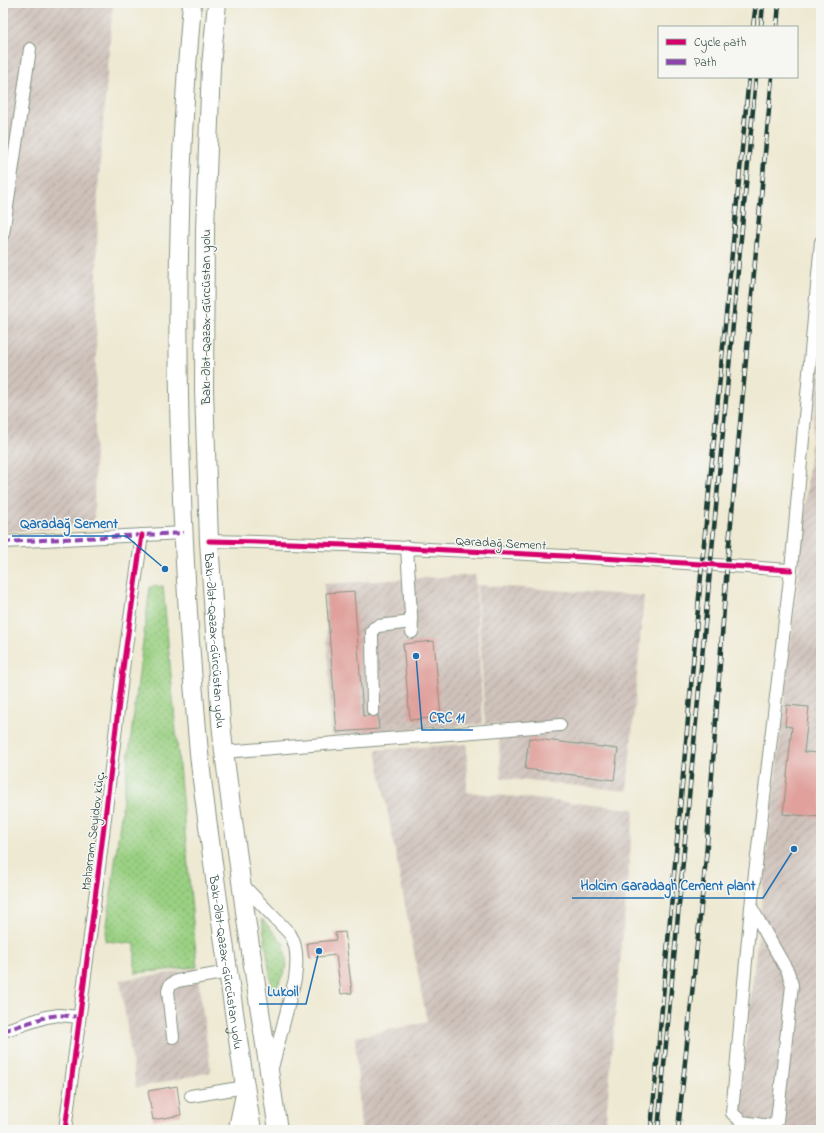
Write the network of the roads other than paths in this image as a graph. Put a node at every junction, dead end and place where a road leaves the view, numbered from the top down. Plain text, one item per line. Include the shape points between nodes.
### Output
1 (192, 3) edge
2 (217, 3) edge
3 (30, 49) dead end
4 (3, 234) edge
5 (821, 242) edge
6 (818, 306) edge
7 (817, 324) edge
8 (184, 533) junction
9 (142, 534) junction
10 (209, 541) junction
11 (3, 542) edge
12 (407, 547) junction
13 (791, 570) junction
14 (373, 710) dead end
15 (560, 725) dead end
16 (224, 752) junction
17 (242, 884) junction
18 (751, 907) junction
19 (228, 972) junction
20 (79, 1017) junction
21 (3, 1031) edge
22 (173, 1036) dead end
23 (270, 1075) junction
24 (245, 1087) junction
25 (191, 1096) dead end
26 (65, 1130) edge
27 (236, 1130) edge
28 (252, 1130) edge
29 (278, 1130) edge

1 - 8 highway, Bakı-Ələt-Qazax-Gürcüstan yolu via 179,225 178,387
2 - 10 highway, Bakı-Ələt-Qazax-Gürcüstan yolu via 211,66 205,229 204,390
3 - 4 street
5 - 6 street
6 - 7 street
7 - 13 street
8 - 9 street
8 - 19 highway, Bakı-Ələt-Qazax-Gürcüstan yolu via 199,755
9 - 11 street
9 - 20 street, Məhərrəm Seyidov küç.
10 - 12 street, Qaradağ Sement
10 - 16 highway, Bakı-Ələt-Qazax-Gürcüstan yolu
12 - 13 street, Qaradağ Sement
12 - 14 street via 412,627 378,626 372,632
13 - 18 street
15 - 16 street
16 - 17 highway, Bakı-Ələt-Qazax-Gürcüstan yolu
17 - 23 highway, Bakı-Ələt-Qazax-Gürcüstan yolu
17 - 23 street via 294,940 295,979
18 - 18 street via 732,1113 742,1122 771,1126 777,1121 792,985 788,972
19 - 22 street via 177,981 170,985 168,991
19 - 24 highway, Bakı-Ələt-Qazax-Gürcüstan yolu
20 - 21 street via 46,1017
20 - 26 street, Məhərrəm Seyidov küç.
23 - 29 highway, Bakı-Ələt-Qazax-Gürcüstan yolu
24 - 25 street
24 - 27 main road
24 - 28 highway, Bakı-Ələt-Qazax-Gürcüstan yolu

